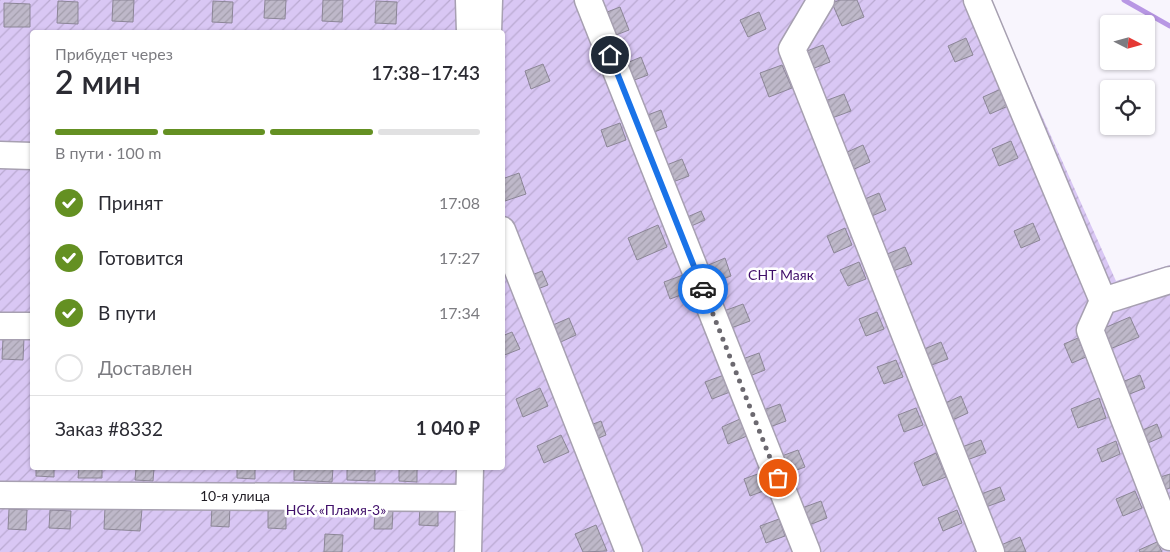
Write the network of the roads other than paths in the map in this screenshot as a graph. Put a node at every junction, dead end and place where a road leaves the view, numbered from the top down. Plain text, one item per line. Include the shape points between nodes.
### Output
1 (469, 0) edge
2 (489, 0) edge
3 (588, 0) edge
4 (821, 0) edge
5 (978, 0) edge
6 (470, 30) edge
7 (488, 30) edge
8 (0, 155) edge
9 (30, 156) edge
10 (505, 238) edge
11 (1170, 280) edge
12 (1103, 301) junction
13 (0, 326) edge
14 (30, 326) edge
15 (470, 470) edge
16 (0, 495) edge
17 (469, 498) junction
18 (1170, 536) edge
19 (468, 552) edge
20 (629, 552) edge
21 (807, 552) edge
22 (992, 552) edge

1 - 6 street
2 - 7 street
3 - 21 street
4 - 22 street via 792,48
5 - 12 street
8 - 9 street
10 - 20 street
11 - 12 street
12 - 18 street via 1090,330
13 - 14 street
15 - 17 street
16 - 17 street, 10-я улица
17 - 19 street

